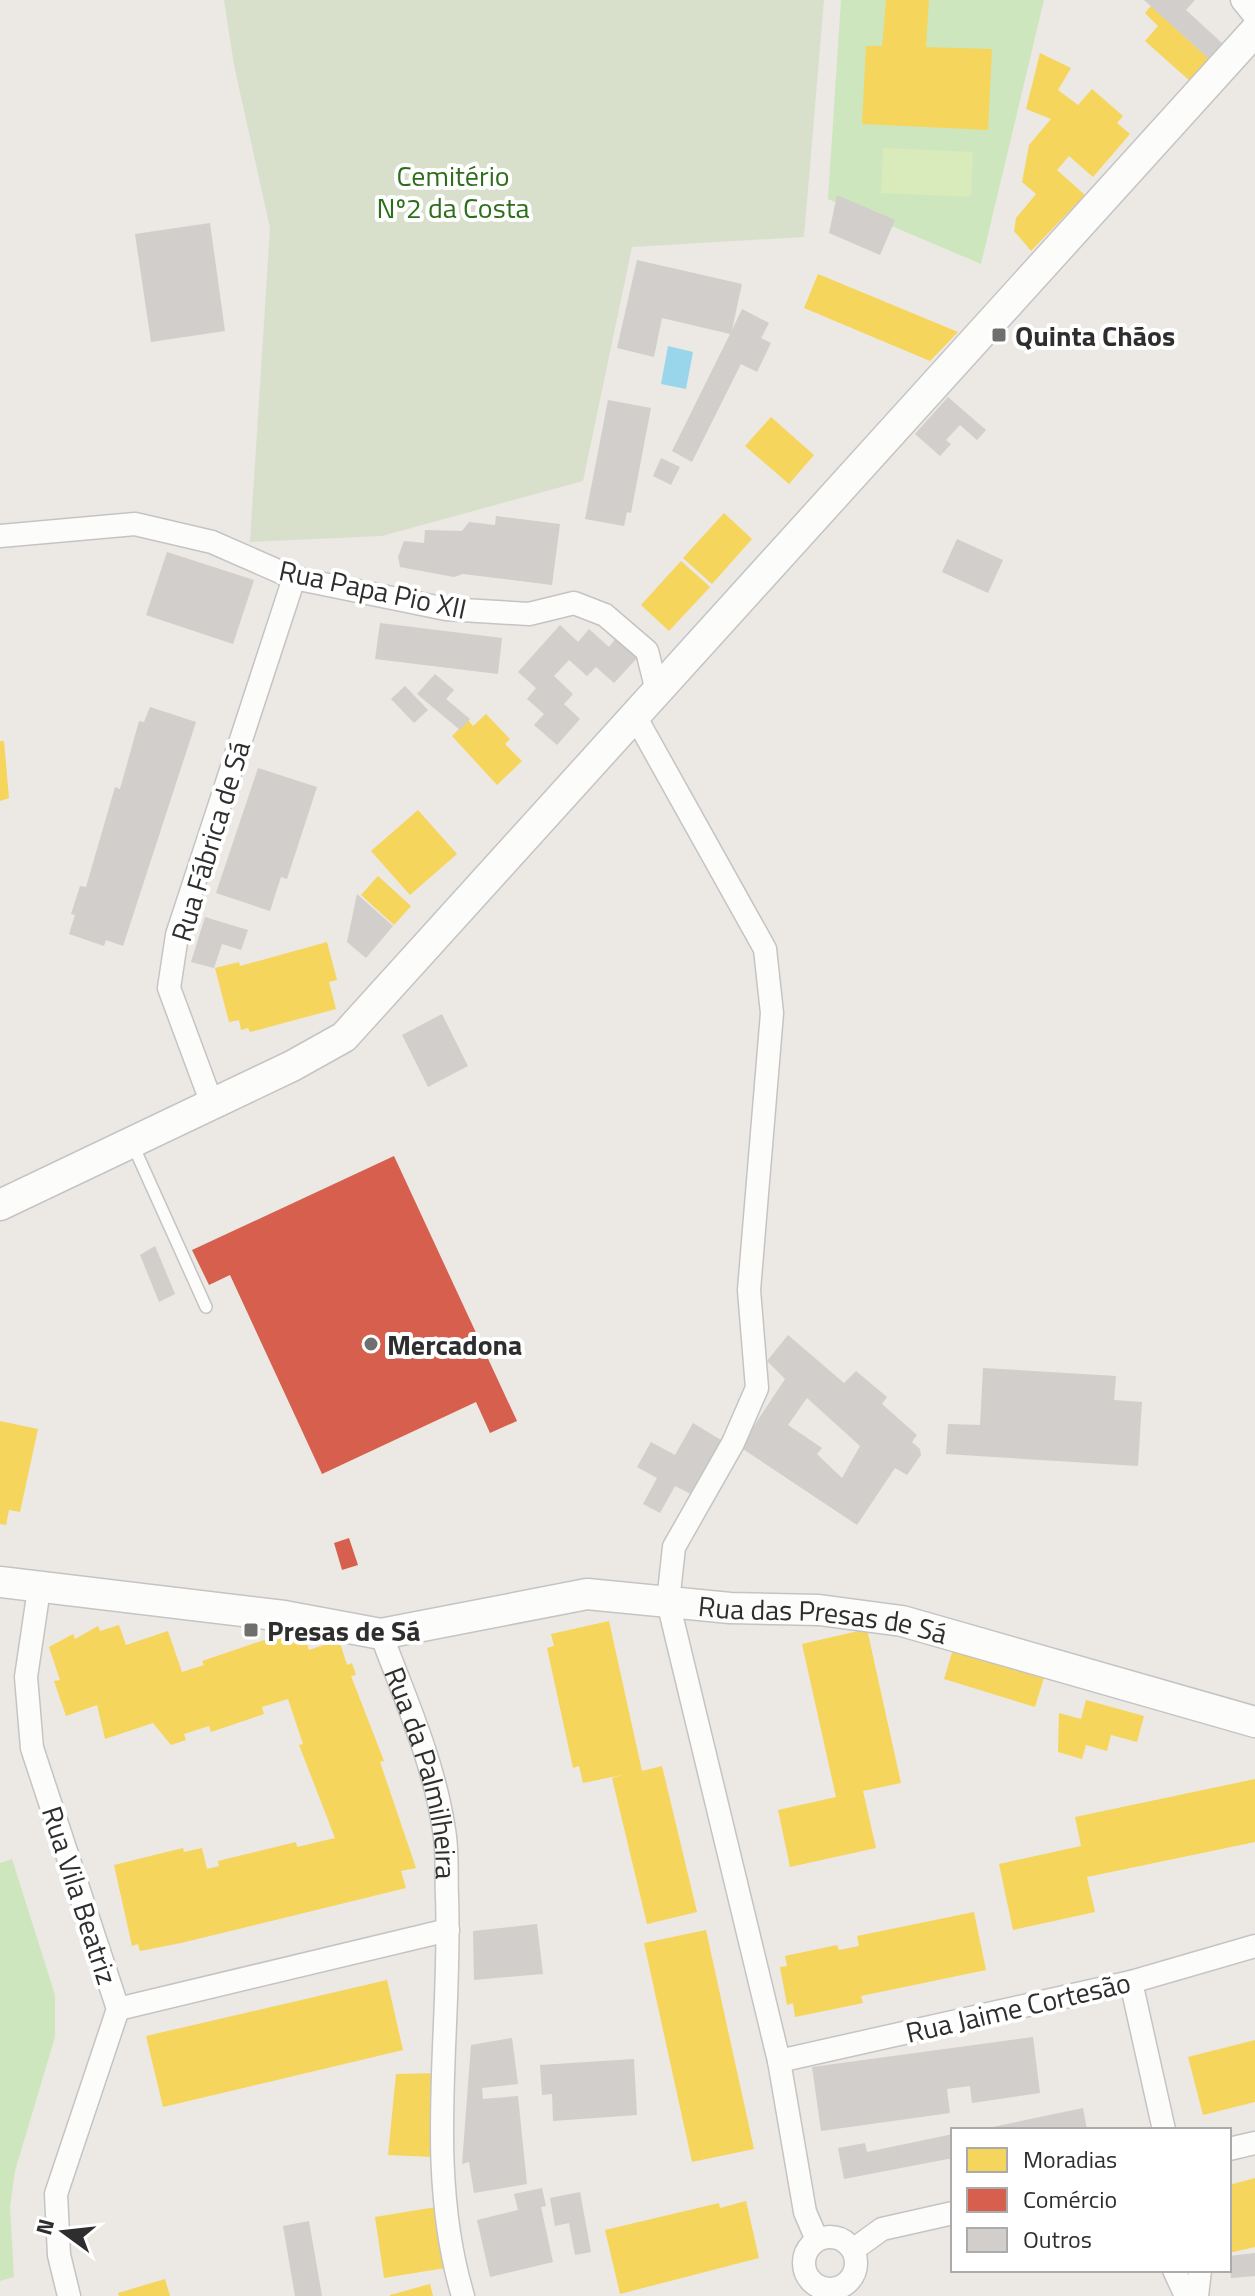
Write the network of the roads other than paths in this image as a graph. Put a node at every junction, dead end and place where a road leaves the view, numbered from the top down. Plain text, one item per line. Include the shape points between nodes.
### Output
1 (1242, 0) edge
2 (1255, 16) edge
3 (1255, 31) edge
4 (0, 536) edge
5 (294, 578) junction
6 (657, 691) junction
7 (635, 716) junction
8 (212, 1104) junction
9 (132, 1142) junction
10 (0, 1205) edge
11 (206, 1307) dead end
12 (0, 1582) edge
13 (39, 1589) junction
14 (668, 1602) junction
15 (381, 1634) junction
16 (1255, 1722) edge
17 (448, 1930) junction
18 (1255, 1946) edge
19 (1131, 1982) junction
20 (118, 2009) junction
21 (779, 2061) junction
22 (1164, 2128) edge
23 (1255, 2143) edge
24 (1231, 2149) edge
25 (951, 2213) edge
26 (817, 2240) junction
27 (853, 2250) junction
28 (1175, 2272) edge
29 (1200, 2272) edge
30 (817, 2285) junction
31 (846, 2291) edge
32 (69, 2296) edge
33 (463, 2296) edge
34 (796, 2296) edge
35 (1186, 2296) edge
36 (1197, 2296) edge

1 - 2 street
3 - 6 main road
4 - 5 street, Rua Papa Pio XII via 135,524 212,542
5 - 6 street, Rua Papa Pio XII via 446,609 529,614 574,603 605,615 647,651
5 - 8 street, Rua Fábrica de Sá via 177,935 169,988
6 - 7 main road
7 - 8 main road via 344,1037
7 - 14 street via 765,949 772,1013 749,1290 757,1388 733,1443 674,1547
8 - 9 main road
9 - 10 main road
9 - 11 lane
12 - 13 main road, Rua da Palmilheira
13 - 15 main road, Rua da Palmilheira via 284,1616
13 - 20 street, Rua Vila Beatriz via 26,1677 32,1748
14 - 15 main road, Rua das Presas de Sá via 587,1594
14 - 16 main road, Rua das Presas de Sá via 819,1610 902,1621
14 - 21 street
15 - 17 street, Rua da Palmilheira via 428,1758 445,1832
17 - 20 street, Rua Vila Beatriz
17 - 33 street, Rua da Palmilheira via 442,2173 449,2250
18 - 19 street, Rua Jaime Cortesão
19 - 21 street, Rua Jaime Cortesão
19 - 22 street
20 - 32 street via 56,2194 59,2255
21 - 26 street via 805,2212
23 - 24 street
25 - 27 street via 882,2229
26 - 27 street via 834,2236
26 - 30 street via 804,2262
27 - 31 street via 854,2274
28 - 35 street
29 - 36 street
30 - 31 street
30 - 34 street

